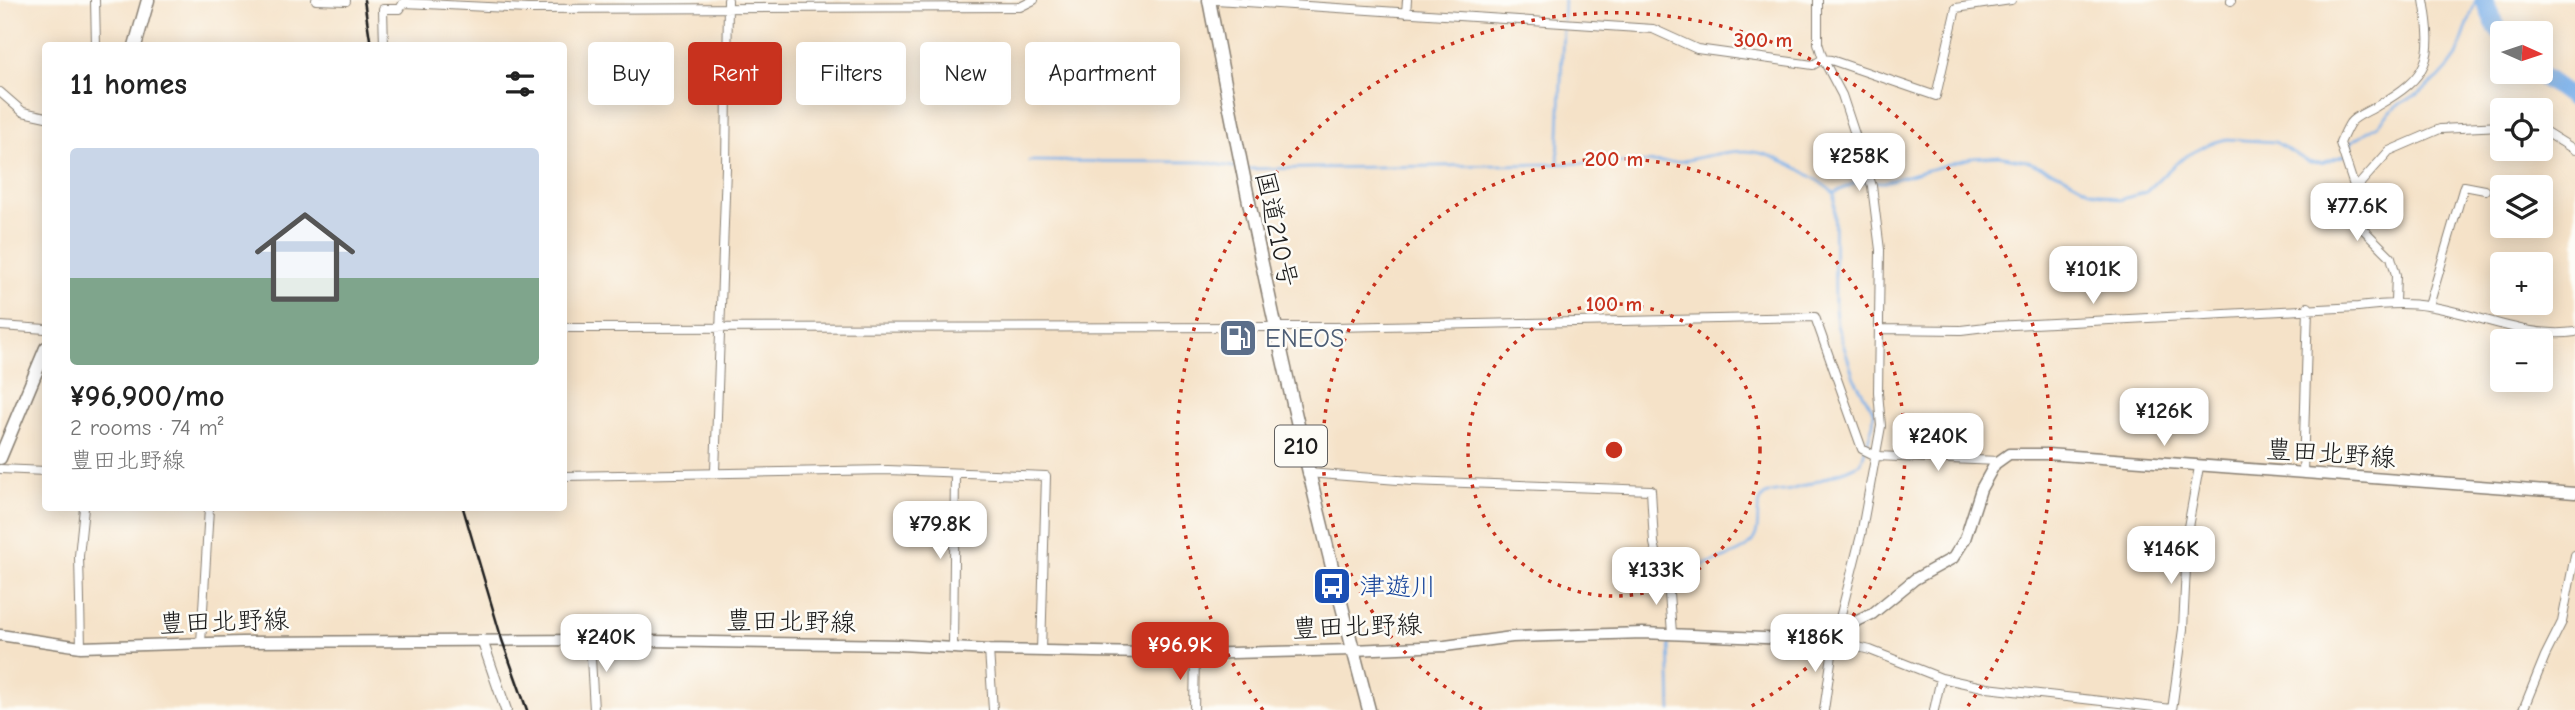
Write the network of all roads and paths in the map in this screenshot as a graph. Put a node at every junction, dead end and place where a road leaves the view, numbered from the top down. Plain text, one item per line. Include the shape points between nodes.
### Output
1 (95, 0) edge
2 (148, 0) edge
3 (316, 0) edge
4 (1034, 0) edge
5 (1209, 0) edge
6 (1216, 0) edge
7 (1407, 0) edge
8 (1818, 0) edge
9 (2011, 0) edge
10 (2424, 0) edge
11 (346, 1) edge
12 (405, 1) edge
13 (728, 4) edge
14 (1406, 13) junction
15 (96, 42) edge
16 (136, 42) edge
17 (384, 42) edge
18 (1823, 59) junction
19 (0, 92) edge
20 (42, 116) edge
21 (2490, 127) edge
22 (2553, 136) edge
23 (2575, 150) edge
24 (2355, 189) junction
25 (2485, 190) dead end
26 (2395, 302) junction
27 (2429, 306) junction
28 (2308, 307) junction
29 (0, 326) edge
30 (719, 327) junction
31 (1275, 327) junction
32 (567, 328) edge
33 (42, 329) edge
34 (1879, 330) junction
35 (2575, 332) edge
36 (42, 358) edge
37 (1877, 456) junction
38 (0, 458) edge
39 (1999, 461) junction
40 (2199, 467) junction
41 (0, 469) edge
42 (42, 471) edge
43 (715, 471) junction
44 (1307, 473) junction
45 (2303, 473) junction
46 (955, 474) junction
47 (567, 476) edge
48 (2575, 493) edge
49 (84, 511) edge
50 (209, 511) edge
51 (2575, 555) edge
52 (1838, 626) junction
53 (1672, 633) junction
54 (0, 635) edge
55 (482, 640) junction
56 (590, 640) junction
57 (1834, 641) junction
58 (201, 643) junction
59 (81, 647) junction
60 (953, 648) junction
61 (989, 650) junction
62 (1353, 650) junction
63 (1041, 651) junction
64 (1195, 654) junction
65 (1941, 678) junction
66 (506, 710) edge
67 (594, 710) edge
68 (993, 710) edge
69 (1194, 710) edge
70 (1369, 710) edge
71 (1824, 710) edge
72 (1934, 710) edge
73 (2172, 710) edge
74 (2523, 710) edge

1 - 15 street
2 - 16 main road
3 - 11 street
4 - 13 street via 1020,7
5 - 31 main road, 国道210号 / 210
6 - 14 street
7 - 14 street
8 - 18 street via 1818,43
9 - 18 street via 1956,8 1936,96
10 - 24 street via 2427,54 2419,77 2350,122 2340,143
12 - 13 street via 528,9
12 - 17 street via 400,9 383,9
13 - 30 street
14 - 18 street via 1653,29 1697,49 1812,65
18 - 34 street via 1843,95 1872,186 1880,250
19 - 20 street via 23,112
21 - 24 street via 2440,129 2389,152
22 - 23 street
24 - 26 street via 2348,208 2391,257
25 - 27 street via 2464,186
26 - 27 street
26 - 28 street
27 - 35 street via 2510,328 2555,335
28 - 34 street via 1961,330
28 - 45 street
29 - 33 street
30 - 31 street
30 - 32 street
30 - 43 street
31 - 37 street via 1815,317 1862,449
31 - 44 main road, 国道210号 / 210
34 - 37 street via 1881,426
36 - 38 main road
37 - 39 street
37 - 52 street
39 - 40 main road, 豊田北野線 via 2009,454 2046,454
39 - 52 main road via 1984,481 1972,524 1953,558 1915,579 1872,614
40 - 45 main road, 豊田北野線
40 - 73 street via 2188,527 2183,629
41 - 42 street
43 - 46 street
43 - 47 street
44 - 53 street via 1651,490 1654,543 1668,579
44 - 62 main road, 国道210号 / 210
45 - 48 main road, 豊田北野線
46 - 60 street
46 - 63 street via 1046,476
49 - 59 street via 79,556
50 - 58 street
51 - 74 street via 2562,622
52 - 57 main road
53 - 57 main road, 豊田北野線
53 - 62 main road, 豊田北野線 via 1512,637 1446,646
54 - 59 main road, 豊田北野線
55 - 56 main road, 豊田北野線
55 - 58 main road, 豊田北野線
55 - 66 street
56 - 60 main road, 豊田北野線
56 - 67 street
57 - 65 street
57 - 71 street
58 - 59 main road, 豊田北野線
60 - 61 main road, 豊田北野線
61 - 63 main road, 豊田北野線
61 - 68 street
62 - 64 main road, 豊田北野線
62 - 70 main road, 国道210号 / 210
63 - 64 main road, 豊田北野線
64 - 69 street
65 - 72 street
65 - 73 street via 1987,688

